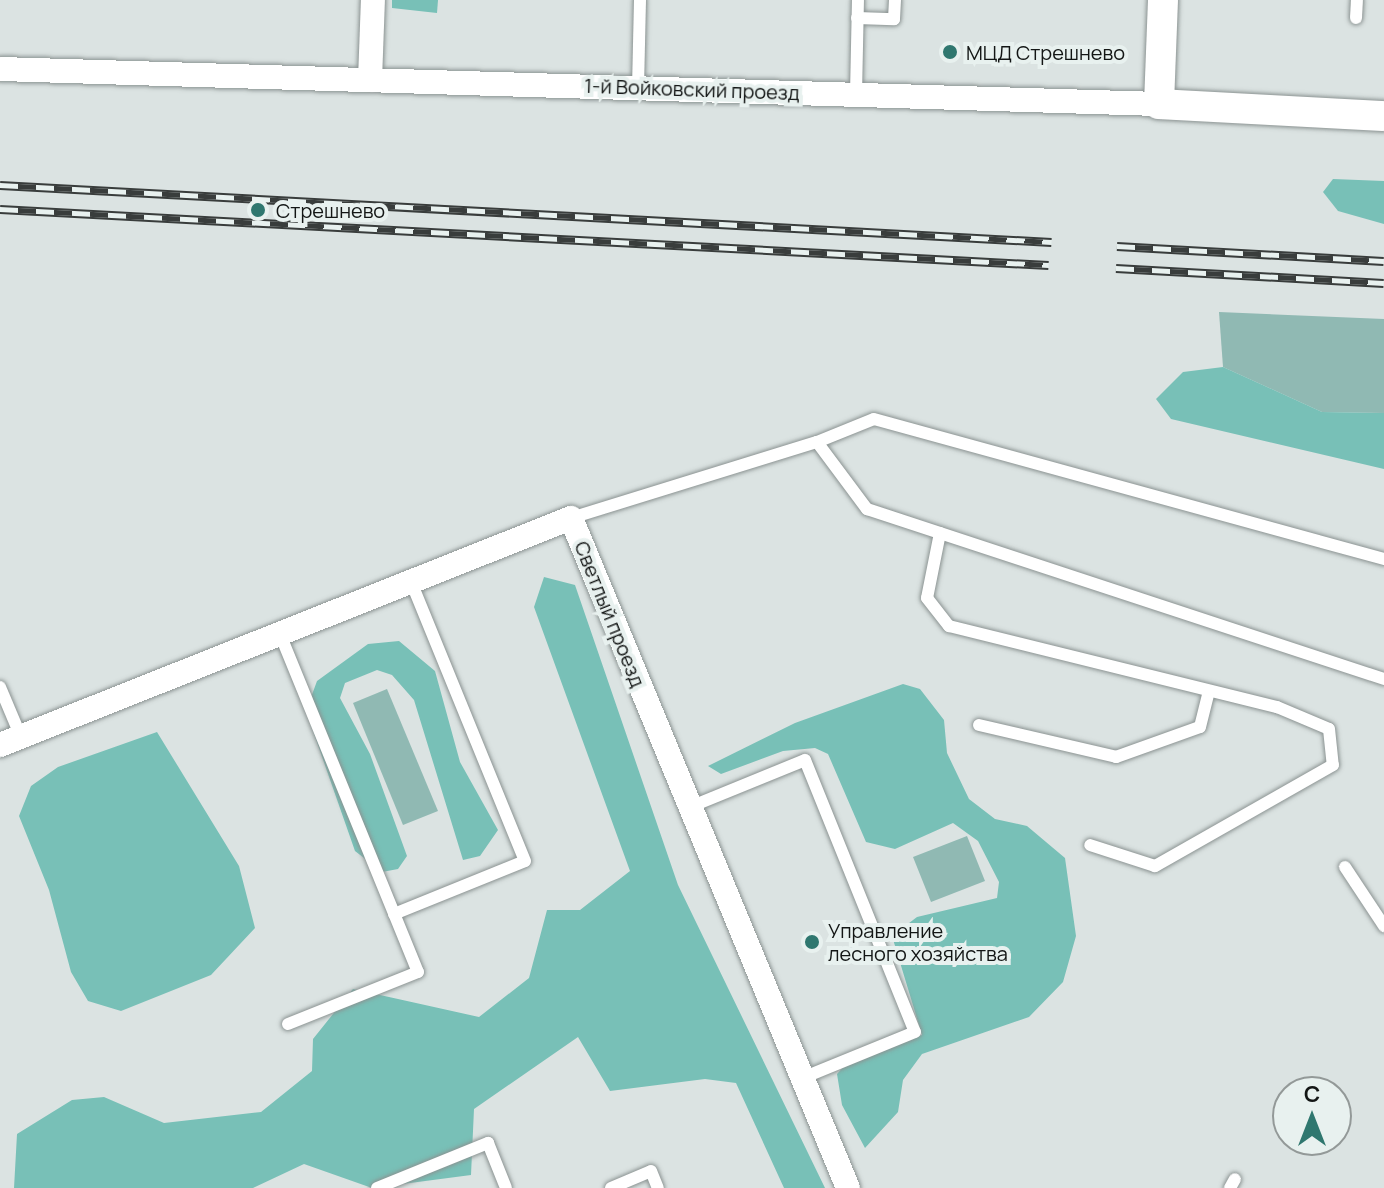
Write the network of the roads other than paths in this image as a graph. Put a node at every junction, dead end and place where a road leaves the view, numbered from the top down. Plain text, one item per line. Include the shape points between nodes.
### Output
1 (373, 0) edge
2 (640, 0) edge
3 (858, 0) edge
4 (895, 0) edge
5 (1163, 0) edge
6 (1357, 0) edge
7 (857, 18) junction
8 (1356, 18) dead end
9 (0, 69) edge
10 (370, 80) junction
11 (638, 88) junction
12 (856, 94) junction
13 (1159, 104) junction
14 (1384, 116) edge
15 (817, 442) junction
16 (571, 518) junction
17 (940, 533) junction
18 (1384, 559) edge
19 (411, 582) junction
20 (280, 634) junction
21 (1384, 679) edge
22 (0, 687) edge
23 (1209, 692) junction
24 (979, 725) dead end
25 (10, 741) edge
26 (690, 807) junction
27 (1090, 845) dead end
28 (1345, 867) dead end
29 (394, 914) junction
30 (1384, 926) edge
31 (288, 1024) dead end
32 (802, 1078) junction
33 (377, 1188) edge
34 (506, 1188) edge
35 (611, 1188) edge
36 (658, 1188) edge
37 (848, 1188) edge

1 - 10 street
2 - 11 lane
3 - 7 lane
4 - 7 lane via 894,19
5 - 13 street
6 - 8 lane
7 - 12 lane
9 - 10 street, 1-й Войковский проезд
10 - 11 street, 1-й Войковский проезд
11 - 12 street, 1-й Войковский проезд
12 - 13 street, 1-й Войковский проезд
13 - 14 street, 1-й Войковский проезд
15 - 16 lane
15 - 17 lane via 867,509
15 - 18 lane via 874,419
16 - 19 street, Светлый проезд
16 - 26 street, Светлый проезд
17 - 21 lane
17 - 23 lane via 927,598 949,626
19 - 20 street, Светлый проезд
19 - 29 lane via 525,861
20 - 25 street, Светлый проезд
20 - 29 lane
22 - 25 lane
23 - 24 lane via 1200,727 1116,757
23 - 27 lane via 1277,707 1329,729 1333,765 1155,866
26 - 32 street, Светлый проезд
26 - 32 lane via 805,760 915,1032
28 - 30 lane
29 - 31 lane via 418,972
32 - 37 street, Светлый проезд
33 - 34 lane via 488,1143
35 - 36 lane via 651,1171

